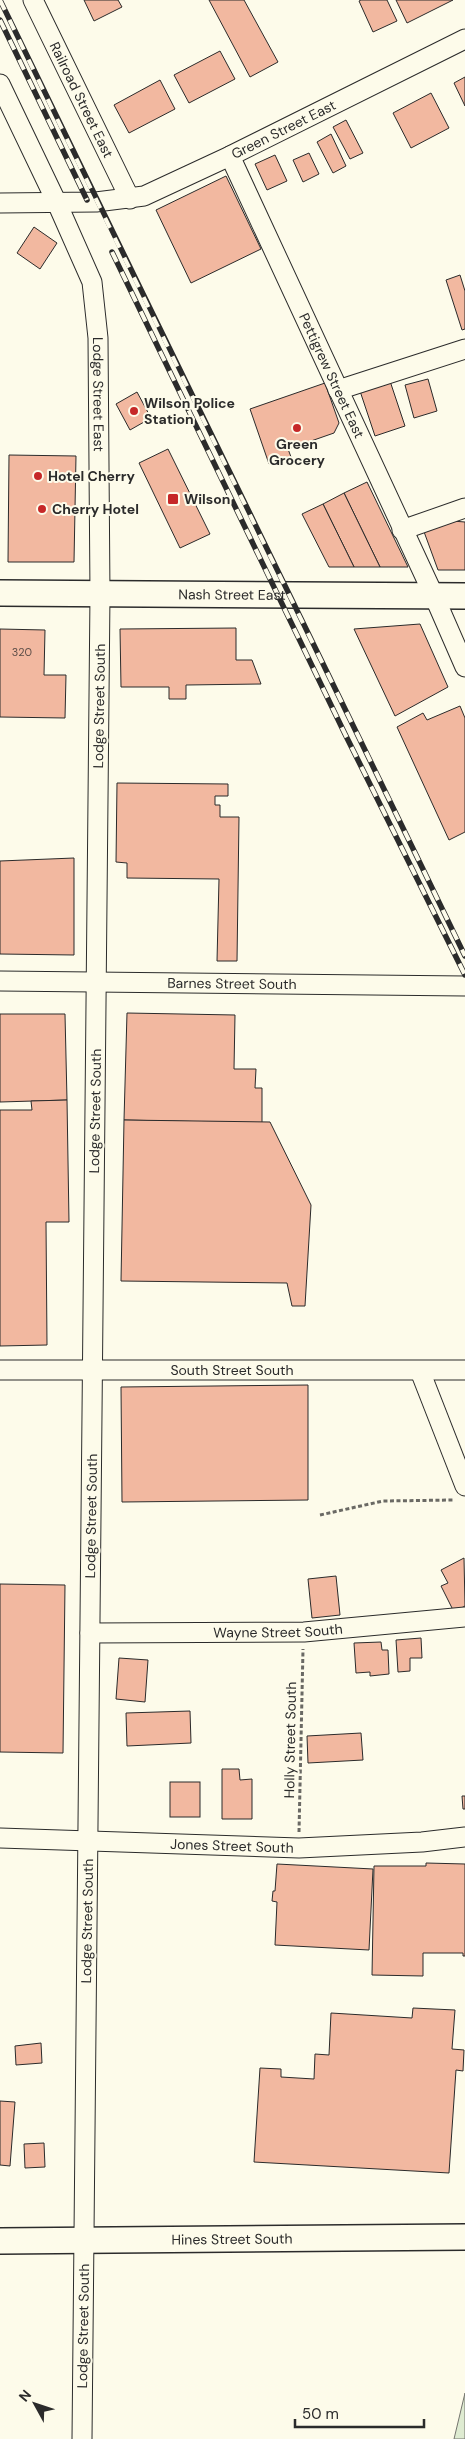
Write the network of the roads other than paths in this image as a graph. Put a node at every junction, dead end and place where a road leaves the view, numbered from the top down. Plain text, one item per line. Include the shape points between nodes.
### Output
1 (33, 0) edge
2 (465, 39) edge
3 (0, 84) edge
4 (230, 156) junction
5 (130, 199) junction
6 (0, 203) edge
7 (58, 203) junction
8 (465, 349) edge
9 (338, 390) junction
10 (465, 508) edge
11 (402, 530) junction
12 (0, 593) edge
13 (100, 594) junction
14 (434, 596) junction
15 (465, 596) edge
16 (465, 667) edge
17 (0, 981) edge
18 (96, 982) junction
19 (465, 986) edge
20 (0, 1370) edge
21 (93, 1370) junction
22 (465, 1370) edge
23 (420, 1371) junction
24 (460, 1493) edge
25 (465, 1617) edge
26 (90, 1633) junction
27 (465, 1837) edge
28 (0, 1838) edge
29 (88, 1842) junction
30 (465, 2237) edge
31 (0, 2241) edge
32 (84, 2241) junction
33 (82, 2439) edge

1 - 5 street, Railroad Street East
2 - 4 street, Green Street East
3 - 7 street, Lodge Street East
4 - 5 street, Green Street East via 144,196
4 - 9 street, Pettigrew Street East
5 - 7 street, Green Street East
6 - 7 street
7 - 13 street, Lodge Street East via 92,282 98,338
8 - 9 street
9 - 11 street, Pettigrew Street East
10 - 11 street
11 - 14 street, Pettigrew Street East
12 - 13 main road, Nash Street East
13 - 14 main road, Nash Street East
13 - 18 street, Lodge Street South
14 - 15 main road, Nash Street East
14 - 16 street, Pettigrew Street East
17 - 18 street, Barnes Street South
18 - 19 street, Barnes Street South
18 - 21 street, Lodge Street South
20 - 21 street, South Street South
21 - 23 street, South Street South
21 - 26 street, Lodge Street South
22 - 23 street, South Street South
23 - 24 street
25 - 26 street, Wayne Street South via 304,1632
26 - 29 street, Lodge Street South
27 - 29 street, Jones Street South via 299,1848
28 - 29 street, Jones Street South
29 - 32 street, Lodge Street South
30 - 32 main road, Hines Street South
31 - 32 main road, Hines Street South
32 - 33 street, Lodge Street South

